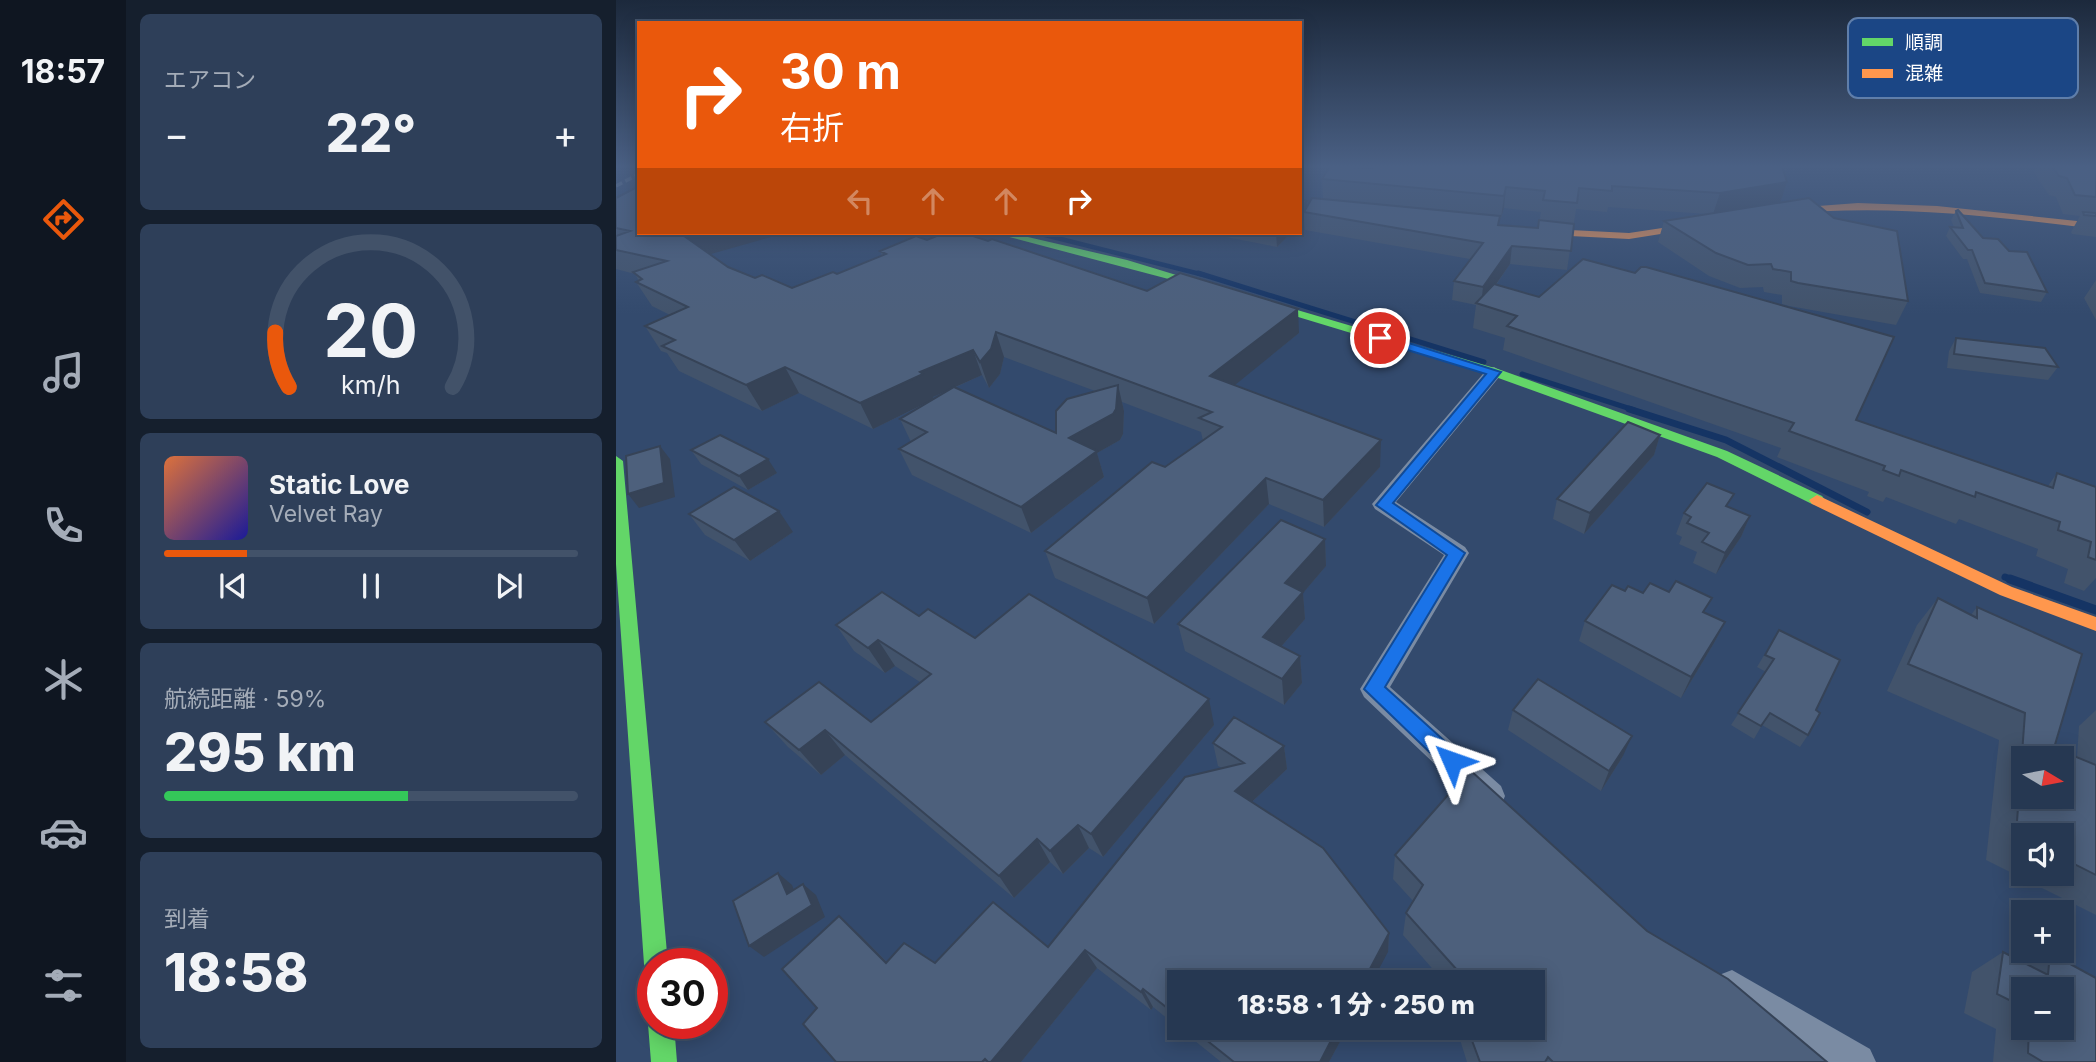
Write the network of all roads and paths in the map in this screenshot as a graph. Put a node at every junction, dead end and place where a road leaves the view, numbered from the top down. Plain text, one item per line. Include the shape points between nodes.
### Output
1 (1998, 216) edge
2 (1712, 224) edge
3 (2096, 226) edge
4 (1519, 229) edge
5 (1008, 235) edge
6 (1494, 372) junction
7 (616, 461) edge
8 (2096, 624) edge
9 (1506, 810) edge
10 (655, 948) edge
11 (1706, 973) edge
12 (662, 1039) edge
13 (664, 1062) edge
14 (1857, 1062) edge

1 - 3 main road
2 - 4 main road via 1629,236
5 - 6 main road via 1123,262
6 - 8 main road via 1722,454 1994,586
6 - 9 street via 1383,505 1457,553 1374,689
7 - 10 main road
11 - 14 street
12 - 13 main road

